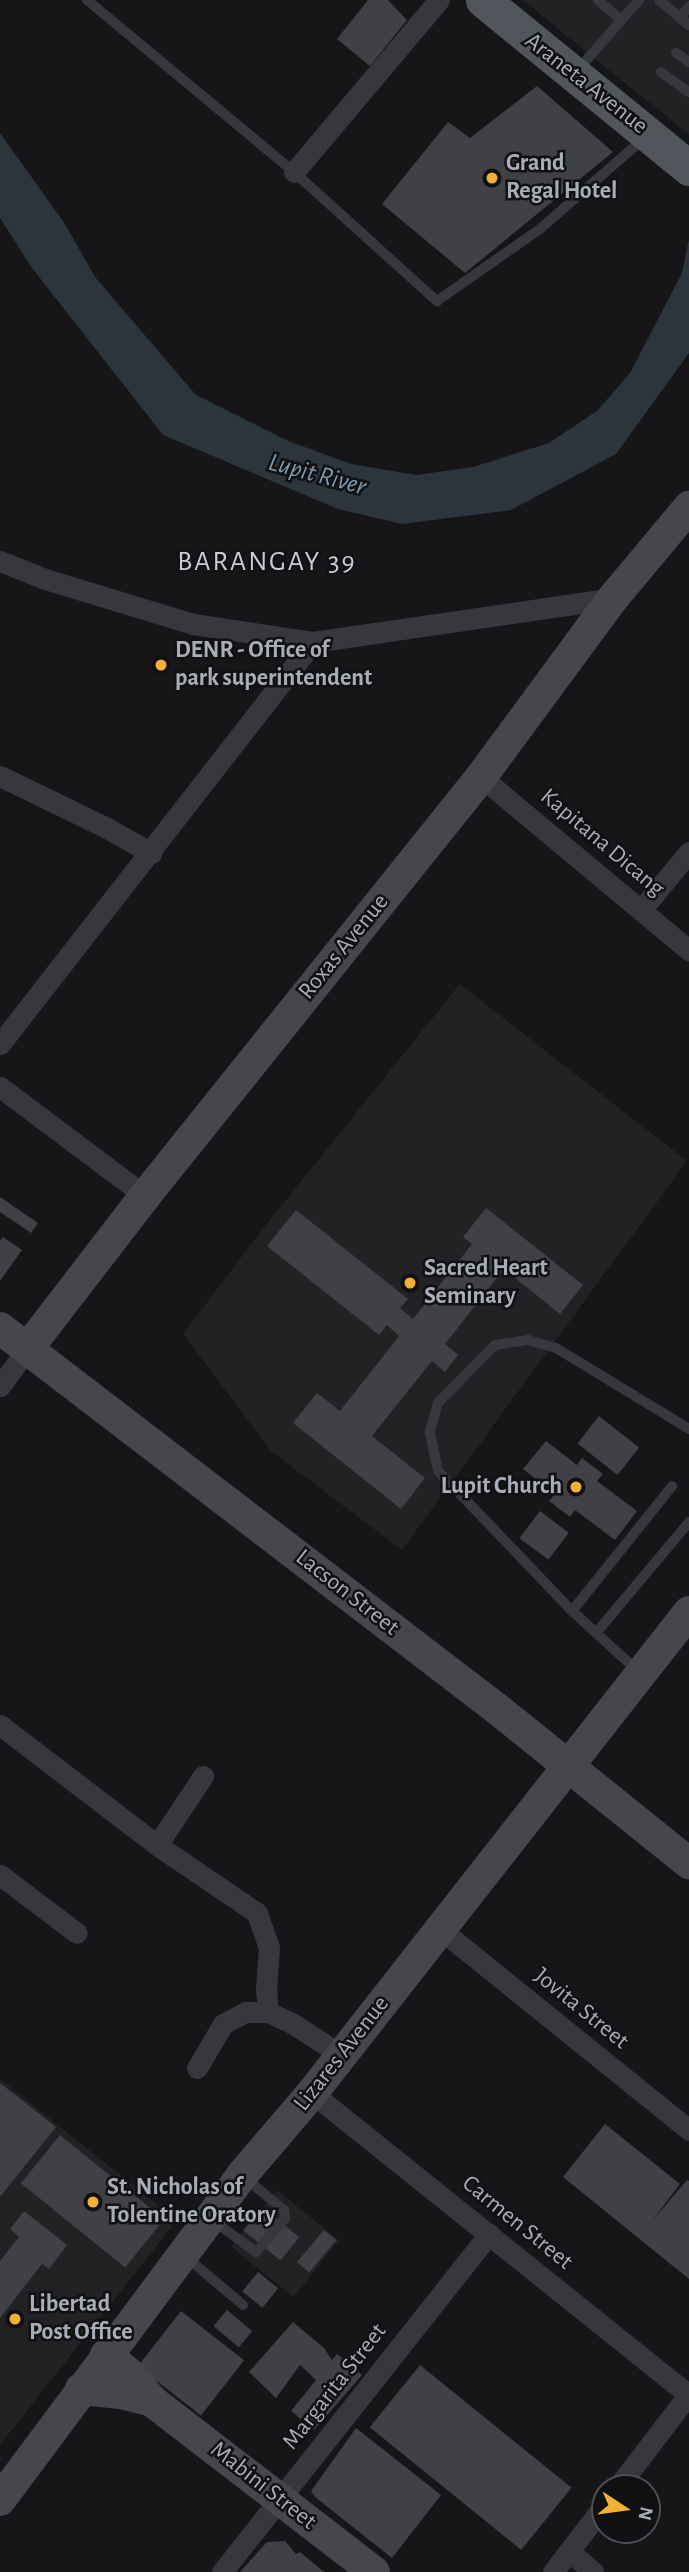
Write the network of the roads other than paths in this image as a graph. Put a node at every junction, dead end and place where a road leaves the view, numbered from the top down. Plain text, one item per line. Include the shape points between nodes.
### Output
1 (87, 0) edge
2 (439, 0) edge
3 (483, 0) edge
4 (598, 0) edge
5 (639, 0) edge
6 (659, 0) edge
7 (689, 6) edge
8 (621, 20) junction
9 (685, 21) edge
10 (676, 53) dead end
11 (689, 62) edge
12 (661, 72) dead end
13 (572, 76) junction
14 (689, 92) edge
15 (671, 152) edge
16 (294, 172) junction
17 (689, 507) edge
18 (0, 561) edge
19 (613, 598) junction
20 (313, 642) junction
21 (0, 776) edge
22 (481, 777) junction
23 (689, 852) edge
24 (150, 853) junction
25 (641, 910) junction
26 (689, 950) edge
27 (0, 1044) edge
28 (0, 1087) edge
29 (145, 1196) junction
30 (0, 1328) edge
31 (28, 1348) junction
32 (0, 1386) edge
33 (689, 1429) edge
34 (672, 1486) dead end
35 (689, 1522) edge
36 (572, 1611) junction
37 (689, 1612) edge
38 (596, 1633) junction
39 (642, 1675) junction
40 (0, 1725) edge
41 (568, 1767) junction
42 (203, 1776) dead end
43 (157, 1845) junction
44 (689, 1863) edge
45 (0, 1875) edge
46 (440, 1929) junction
47 (78, 1933) dead end
48 (268, 2012) junction
49 (341, 2055) junction
50 (197, 2068) dead end
51 (312, 2093) junction
52 (689, 2130) edge
53 (242, 2175) junction
54 (210, 2218) junction
55 (489, 2234) junction
56 (183, 2254) junction
57 (243, 2305) dead end
58 (106, 2355) junction
59 (81, 2389) junction
60 (689, 2395) edge
61 (152, 2401) junction
62 (628, 2474) edge
63 (281, 2498) junction
64 (0, 2500) edge
65 (591, 2522) edge
66 (569, 2551) junction
67 (222, 2572) edge
68 (374, 2572) edge
69 (552, 2572) edge
70 (593, 2572) edge

1 - 16 lane
2 - 16 street
3 - 13 main road, Araneta Avenue
4 - 8 lane
5 - 8 lane
6 - 9 lane
7 - 9 lane
8 - 13 lane
10 - 11 lane
12 - 14 lane
13 - 15 main road, Araneta Avenue
15 - 16 lane via 540,229 437,301
17 - 19 street, Roxas Avenue
18 - 20 street via 193,624
19 - 20 street
19 - 22 street, Roxas Avenue
20 - 24 street
21 - 24 street
22 - 25 street, Kapitana Dicang
22 - 29 street, Roxas Avenue
23 - 25 street
24 - 27 street
25 - 26 street, Kapitana Dicang
28 - 29 street
29 - 31 street, Roxas Avenue
30 - 31 street, Lacson Street
31 - 32 street, Roxas Avenue
31 - 41 street, Lacson Street
33 - 36 lane via 556,1348 527,1340 495,1345 438,1402 430,1432 438,1471
34 - 36 lane
35 - 38 lane
36 - 38 lane
37 - 39 street, Lizares Avenue
38 - 39 lane
39 - 41 street, Lizares Avenue
40 - 43 street
41 - 44 street, Lacson Street
41 - 46 street, Lizares Avenue
42 - 43 street
43 - 48 street via 257,1913 269,1947
45 - 47 street
46 - 49 street, Lizares Avenue
46 - 52 street, Jovita Street
48 - 49 street
48 - 50 street via 246,2012 223,2024
49 - 51 street, Lizares Avenue
51 - 53 street, Lizares Avenue
51 - 55 street, Carmen Street
53 - 54 street, Lizares Avenue
53 - 54 lane via 284,2210 285,2218 256,2252
54 - 56 street, Lizares Avenue
55 - 60 street, Carmen Street
55 - 63 street, Margarita Street
56 - 57 lane
56 - 58 street, Lizares Avenue
58 - 59 street, Lizares Avenue
58 - 61 street, Mabini Street via 133,2377
59 - 61 street, Mabini Street
59 - 64 street, Lizares Avenue
60 - 62 street
61 - 63 street, Mabini Street
63 - 67 street, Margarita Street
63 - 68 street, Mabini Street
65 - 66 street
66 - 69 street
66 - 70 street

